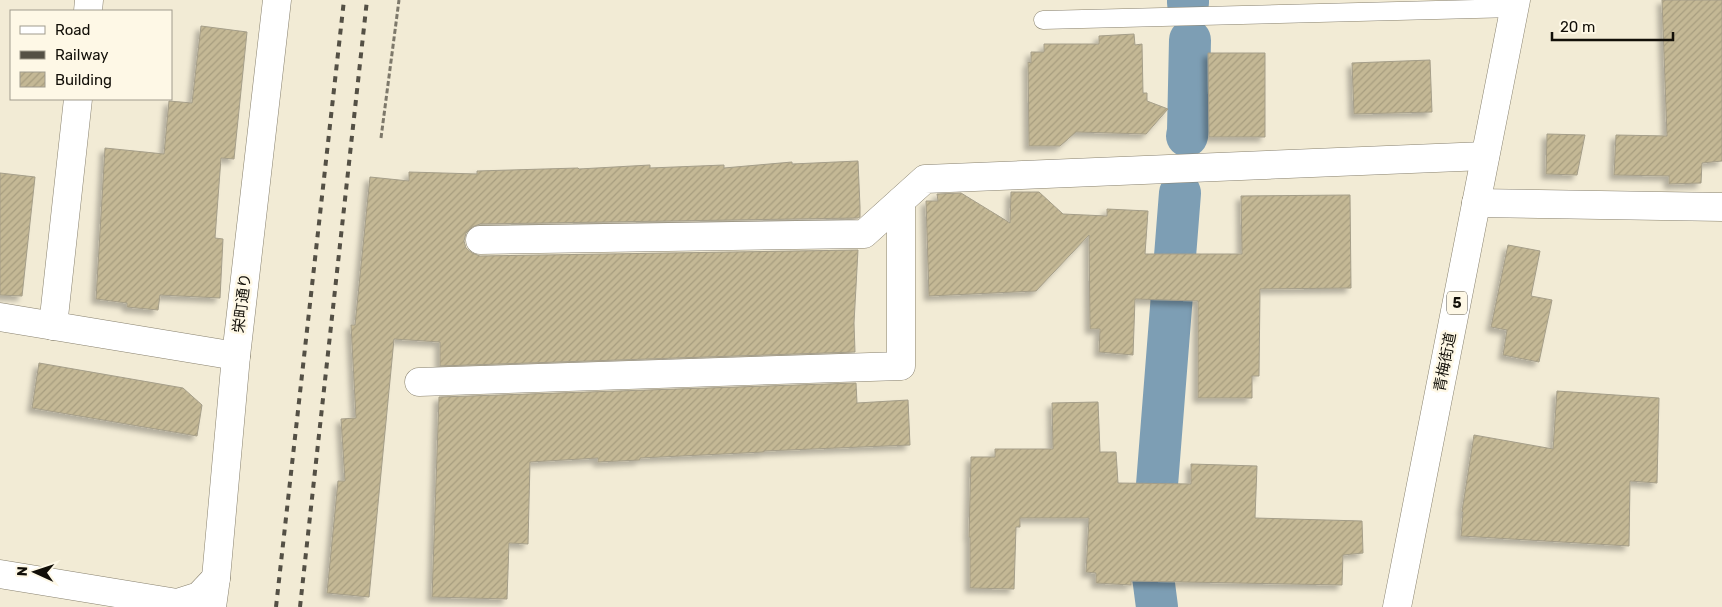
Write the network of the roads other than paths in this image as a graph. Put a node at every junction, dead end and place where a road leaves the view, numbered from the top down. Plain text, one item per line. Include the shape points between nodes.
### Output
1 (277, 0) edge
2 (1516, 4) edge
3 (1043, 20) dead end
4 (78, 100) edge
5 (1485, 156) junction
6 (901, 201) junction
7 (1476, 203) junction
8 (1722, 207) edge
9 (480, 240) dead end
10 (0, 317) edge
11 (53, 326) junction
12 (236, 356) junction
13 (419, 382) dead end
14 (0, 574) edge
15 (216, 578) junction
16 (212, 607) edge
17 (1397, 607) edge

1 - 12 street, 栄町通り
2 - 3 lane
2 - 5 street, 青梅街道 / 5
4 - 11 street
5 - 6 street via 925,180
5 - 7 street, 青梅街道 / 5
6 - 9 street via 864,234
6 - 13 street via 902,366
7 - 8 street
7 - 17 street, 青梅街道 / 5
10 - 11 street
11 - 12 street
12 - 15 street, 栄町通り
14 - 15 street via 178,603 199,596
15 - 16 street, 栄町通り

